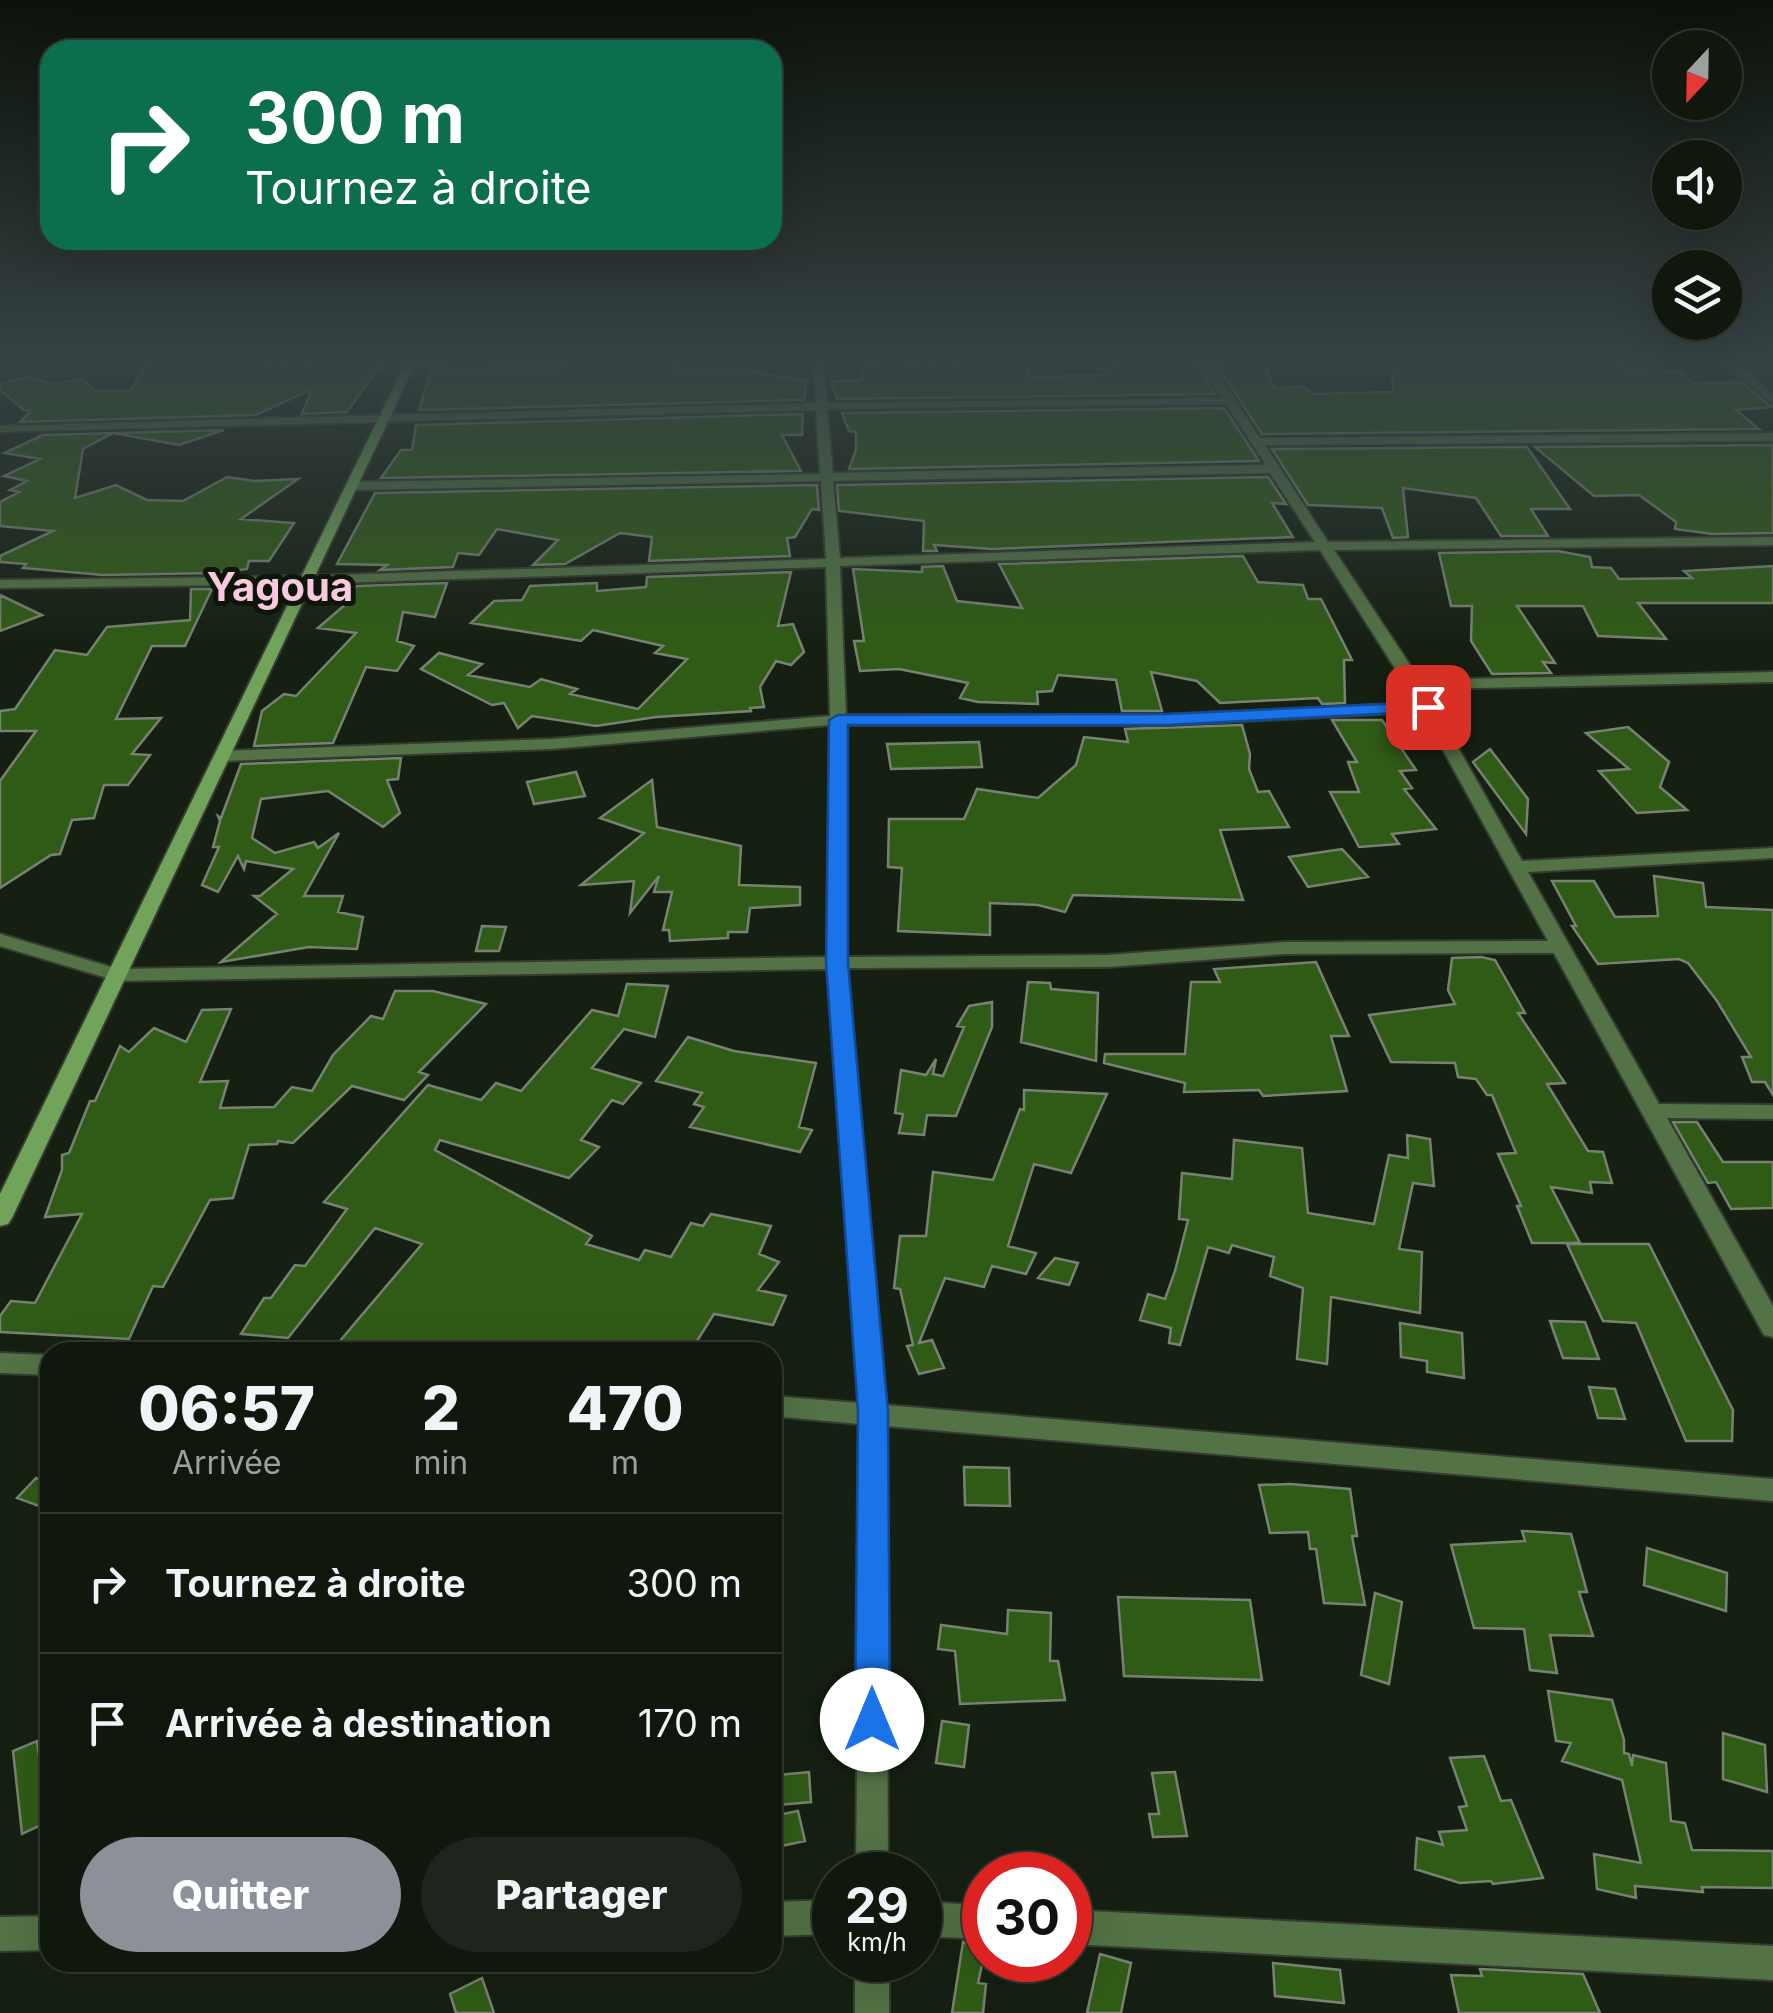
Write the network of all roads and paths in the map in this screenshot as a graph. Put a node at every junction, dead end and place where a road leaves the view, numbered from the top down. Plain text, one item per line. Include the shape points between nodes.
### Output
1 (367, 454) edge
2 (824, 454) edge
3 (1262, 454) edge
4 (1272, 469) junction
5 (826, 477) junction
6 (352, 486) junction
7 (1773, 541) edge
8 (1322, 546) junction
9 (833, 560) junction
10 (306, 580) junction
11 (0, 584) edge
12 (1773, 677) edge
13 (1416, 684) junction
14 (1428, 707) junction
15 (838, 720) junction
16 (222, 756) junction
17 (1773, 852) edge
18 (1516, 866) junction
19 (0, 940) edge
20 (1562, 947) junction
21 (837, 963) junction
22 (117, 974) junction
23 (1653, 1111) junction
24 (1773, 1112) edge
25 (0, 1218) edge
26 (1773, 1328) edge
27 (0, 1362) edge
28 (40, 1365) edge
29 (782, 1407) edge
30 (873, 1412) junction
31 (1773, 1490) edge
32 (872, 1852) edge
33 (812, 1917) edge
34 (782, 1918) edge
35 (1092, 1928) edge
36 (40, 1933) edge
37 (0, 1934) edge
38 (1773, 1963) edge
39 (872, 1982) edge
40 (872, 2013) edge

1 - 6 street
2 - 5 street
3 - 4 street
4 - 5 street
4 - 8 street
5 - 6 street
5 - 9 street
6 - 10 street
7 - 8 street
8 - 9 street
8 - 13 street
9 - 10 street
9 - 15 street
10 - 11 street
10 - 16 street
12 - 13 street
13 - 14 street
14 - 15 street via 1166,720
14 - 18 street
15 - 16 street via 552,744
15 - 21 street
16 - 22 street
17 - 18 street
18 - 20 street
19 - 22 street
20 - 21 street via 1284,948 1107,961
20 - 23 street
21 - 22 street
21 - 30 street
22 - 25 street
23 - 24 street
23 - 26 street
27 - 28 street
29 - 30 street
30 - 31 street
30 - 32 street
33 - 34 street
35 - 38 street
36 - 37 street
39 - 40 street

